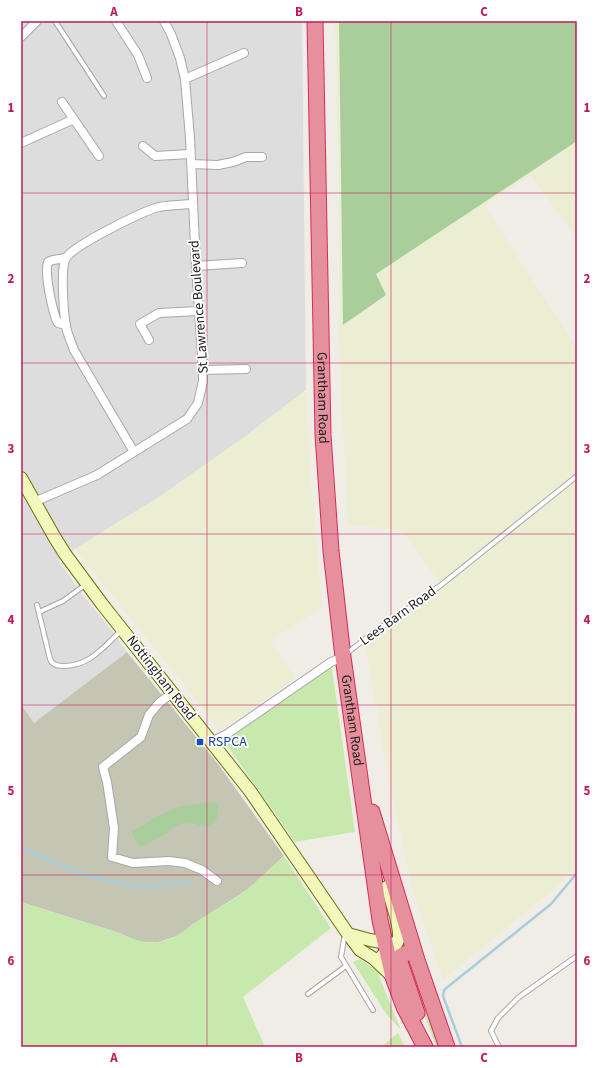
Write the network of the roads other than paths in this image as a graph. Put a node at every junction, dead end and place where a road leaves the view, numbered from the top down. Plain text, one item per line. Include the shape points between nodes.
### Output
1 (37, 21) edge
2 (55, 21) edge
3 (116, 21) edge
4 (164, 21) edge
5 (315, 21) edge
6 (21, 37) edge
7 (244, 53) dead end
8 (147, 78) dead end
9 (185, 79) junction
10 (104, 96) dead end
11 (62, 102) dead end
12 (74, 119) junction
13 (21, 143) edge
14 (143, 146) dead end
15 (190, 154) junction
16 (99, 156) dead end
17 (262, 157) dead end
18 (190, 164) junction
19 (192, 204) junction
20 (66, 258) junction
21 (242, 263) dead end
22 (196, 266) junction
23 (199, 310) junction
24 (66, 325) junction
25 (149, 340) dead end
26 (246, 368) dead end
27 (203, 370) junction
28 (134, 452) junction
29 (577, 476) edge
30 (21, 478) edge
31 (34, 502) junction
32 (87, 584) junction
33 (37, 604) dead end
34 (39, 612) junction
35 (122, 630) junction
36 (343, 657) junction
37 (172, 693) junction
38 (211, 742) junction
39 (360, 773) junction
40 (380, 834) junction
41 (217, 881) dead end
42 (348, 934) junction
43 (385, 950) junction
44 (413, 956) junction
45 (577, 956) edge
46 (346, 966) junction
47 (308, 994) dead end
48 (373, 1010) dead end
49 (425, 1047) edge
50 (431, 1047) edge
51 (447, 1047) edge
52 (498, 1047) edge

1 - 6 street
2 - 10 lane
3 - 8 street via 138,55
4 - 9 street, St Lawrence Boulevard
5 - 36 highway, Grantham Road via 323,435 331,551
7 - 9 street
9 - 15 street, St Lawrence Boulevard
11 - 12 street
12 - 13 street
12 - 16 street
14 - 15 street via 155,156
15 - 18 street, St Lawrence Boulevard
17 - 18 street via 246,157 218,165
18 - 19 street, St Lawrence Boulevard
19 - 20 street via 159,207 144,212 79,246
19 - 22 street, St Lawrence Boulevard
20 - 24 street via 63,270
20 - 24 street via 48,262 46,267 56,319
21 - 22 street
22 - 23 street, St Lawrence Boulevard
23 - 25 street via 159,313 140,324
23 - 27 street, St Lawrence Boulevard
24 - 28 street via 74,350
26 - 27 street
27 - 28 street, St Lawrence Boulevard via 200,396 194,411 182,423
28 - 31 street, St Lawrence Boulevard via 97,475
29 - 36 lane, Lees Barn Road via 441,585
30 - 31 street, Nottingham Road
31 - 32 street, Nottingham Road via 54,538
32 - 34 lane via 63,601
32 - 35 street, Nottingham Road
33 - 34 lane
34 - 35 lane via 50,660 56,666 85,662 104,649
35 - 37 street, Nottingham Road
36 - 38 street, Lees Barn Road via 331,662 227,734
36 - 39 highway, Grantham Road
37 - 38 street, Nottingham Road
37 - 41 street via 149,715 141,737 103,767 114,828 112,857 133,863 185,863 202,870
38 - 42 street, Nottingham Road via 250,791
39 - 40 highway, Grantham Road
39 - 43 highway, Grantham Road
40 - 43 street via 379,855 399,938
40 - 44 highway, Grantham Road
42 - 43 street, Nottingham Road via 370,940
42 - 43 street, Nottingham Road via 360,950
42 - 46 lane via 344,939 341,957
43 - 44 street, Nottingham Road
43 - 49 highway, Grantham Road via 404,1007
44 - 50 highway via 401,956 400,962
44 - 51 highway, Grantham Road
45 - 52 lane via 519,997 498,1018 491,1031
46 - 47 lane
46 - 48 lane

